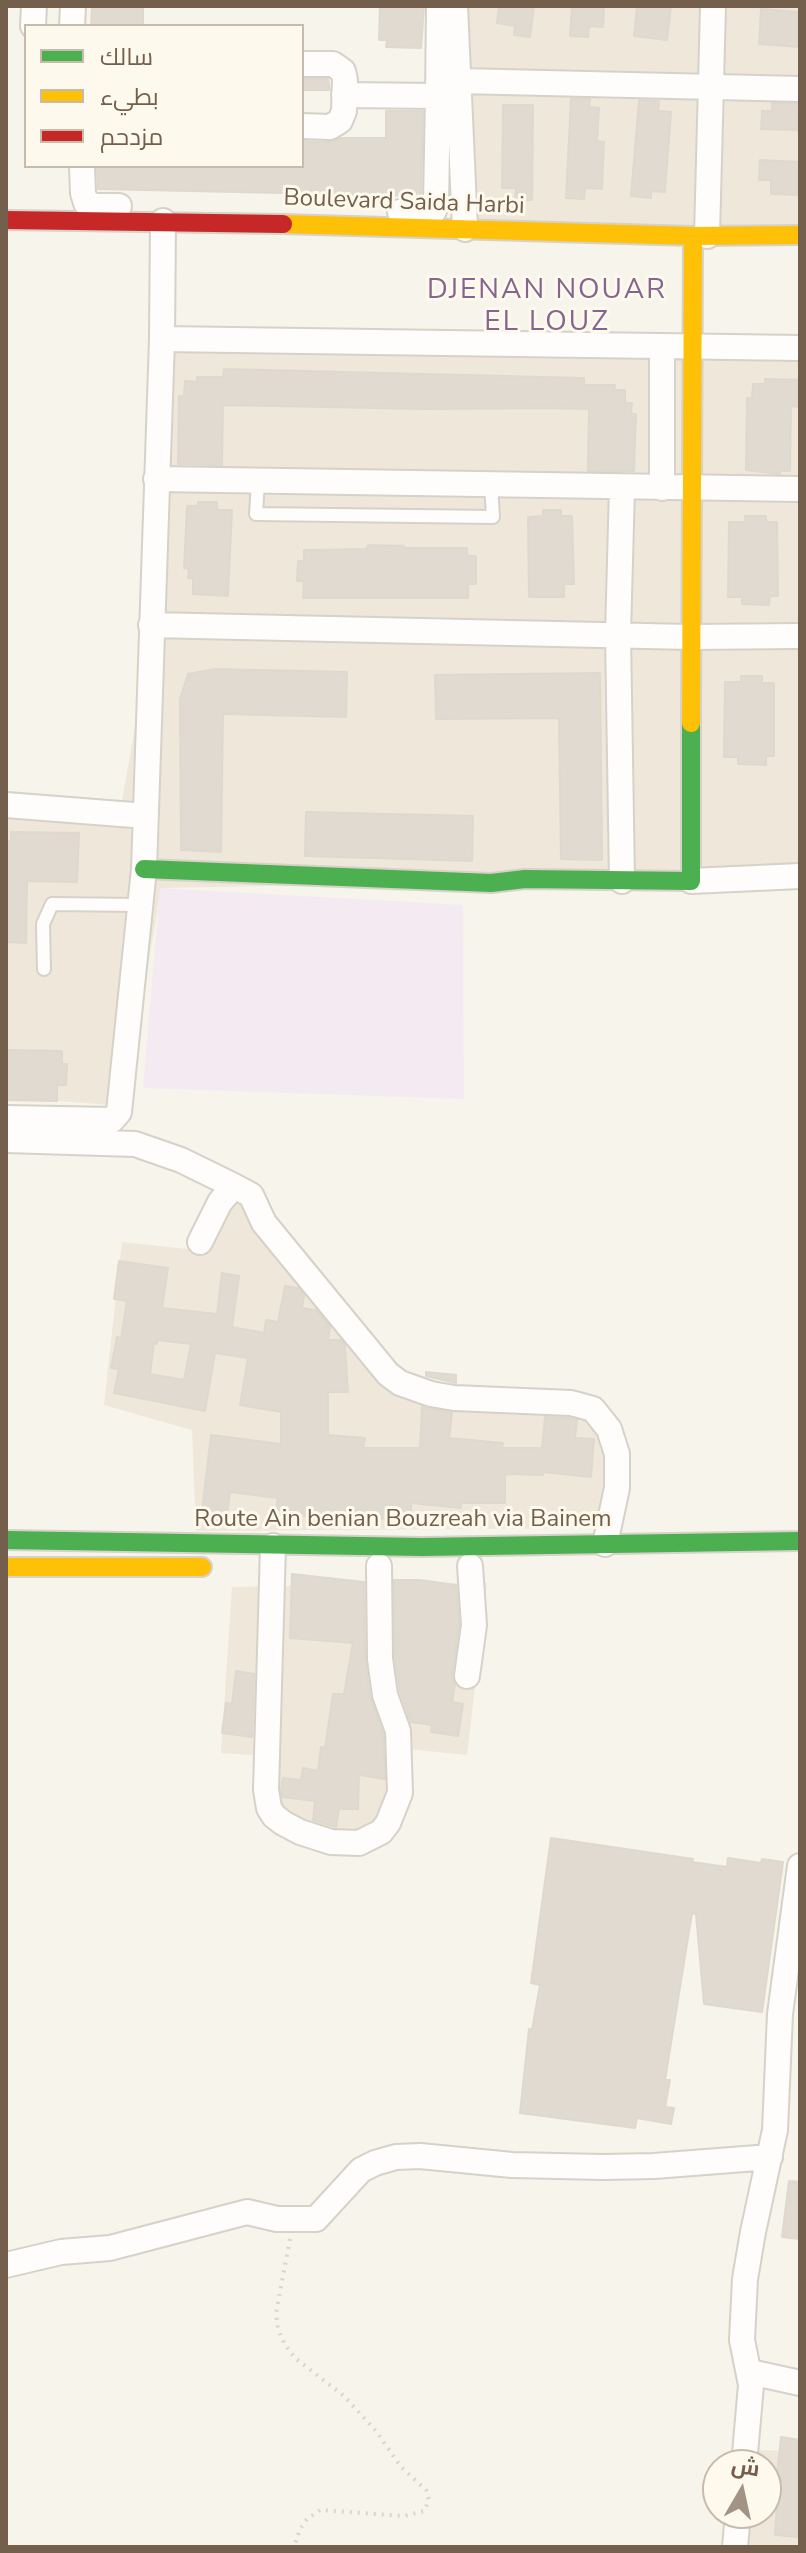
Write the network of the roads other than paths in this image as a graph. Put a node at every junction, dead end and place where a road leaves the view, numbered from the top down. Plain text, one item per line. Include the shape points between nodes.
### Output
1 (439, 6) edge
2 (455, 6) edge
3 (713, 6) edge
4 (304, 64) edge
5 (460, 81) junction
6 (711, 87) junction
7 (800, 89) edge
8 (344, 95) junction
9 (438, 96) junction
10 (304, 126) edge
11 (82, 168) edge
12 (6, 220) edge
13 (163, 221) junction
14 (465, 229) junction
15 (800, 235) edge
16 (700, 236) junction
17 (162, 339) junction
18 (662, 346) junction
19 (694, 346) junction
20 (800, 348) edge
21 (156, 479) junction
22 (258, 481) junction
23 (491, 485) junction
24 (622, 487) junction
25 (662, 488) junction
26 (694, 488) junction
27 (800, 489) edge
28 (151, 625) junction
29 (618, 634) junction
30 (800, 636) edge
31 (691, 637) junction
32 (6, 805) edge
33 (146, 816) junction
34 (144, 869) junction
35 (800, 876) edge
36 (622, 881) junction
37 (691, 881) junction
38 (140, 905) junction
39 (44, 969) dead end
40 (6, 1118) edge
41 (112, 1120) junction
42 (6, 1140) edge
43 (135, 1144) junction
44 (234, 1186) junction
45 (200, 1242) dead end
46 (6, 1540) edge
47 (800, 1541) edge
48 (605, 1544) junction
49 (271, 1562) junction
50 (378, 1566) dead end
51 (470, 1566) dead end
52 (6, 1567) edge
53 (225, 1567) dead end
54 (467, 1676) dead end
55 (800, 1866) edge
56 (788, 2114) edge
57 (770, 2157) junction
58 (6, 2265) edge
59 (750, 2372) junction
60 (800, 2383) edge
61 (746, 2449) edge

1 - 9 street
2 - 5 street
3 - 6 street
4 - 8 street via 333,64 343,71
5 - 6 street
5 - 14 street
6 - 7 street
6 - 16 street
8 - 9 street
8 - 10 street via 340,121 330,127
9 - 11 street via 434,211 96,206 86,203
12 - 13 street, Boulevard Saida Harbi
13 - 14 street, Boulevard Saida Harbi
13 - 17 street
14 - 16 street, Boulevard Saida Harbi
15 - 16 street, Boulevard Saida Harbi
16 - 19 street
17 - 18 street
17 - 21 street
18 - 19 street
18 - 25 street
19 - 20 street
19 - 26 street
21 - 22 street
21 - 28 street
22 - 23 street
22 - 23 lane via 256,514 493,517
23 - 24 street
24 - 25 street
24 - 29 street
25 - 26 street
26 - 27 street
26 - 31 street
28 - 29 street
28 - 33 street
29 - 31 street
29 - 36 street
30 - 31 street
31 - 37 street
32 - 33 street
33 - 34 street
34 - 36 street via 491,883
34 - 38 street
35 - 37 street
36 - 37 street
38 - 39 lane via 52,904 43,924
38 - 41 street via 119,1112
40 - 41 street
41 - 43 street
42 - 43 street
43 - 44 street
44 - 45 street
44 - 48 street via 251,1195 264,1223 400,1383 454,1398 571,1403 599,1414 609,1429 618,1472
46 - 49 street, Route Ain benian Bouzreah via Bainem
47 - 48 street, Route Ain benian Bouzreah via Bainem
48 - 49 street, Route Ain benian Bouzreah via Bainem
49 - 50 street via 269,1808 300,1832 345,1844 381,1832 400,1793 398,1731 380,1659
51 - 54 street via 474,1625
52 - 53 street, Route Ain benian Bouzreah via Bainem
55 - 56 street via 780,2014
56 - 57 street
57 - 58 street via 566,2167 396,2157 361,2170 316,2219 293,2221 247,2212 110,2248
57 - 59 street via 745,2279 742,2340
59 - 60 street
59 - 61 street

